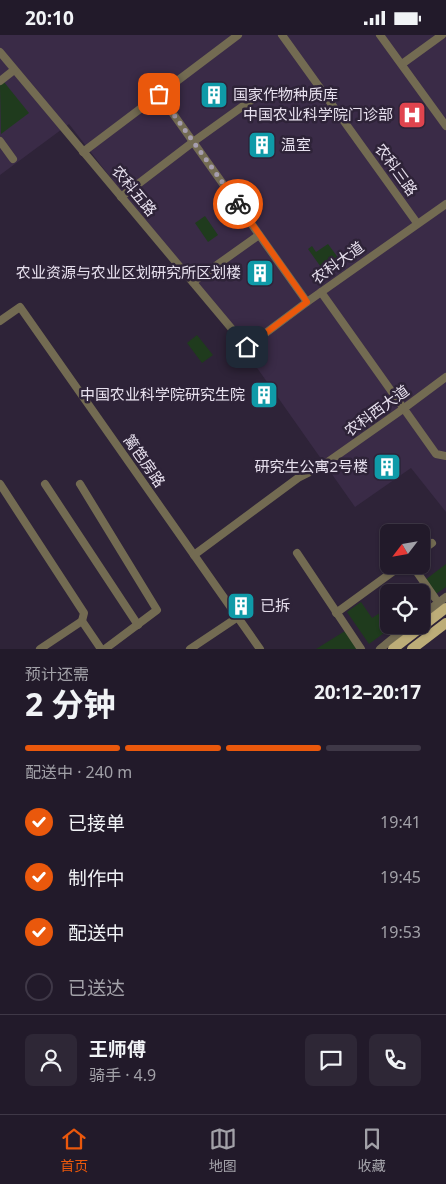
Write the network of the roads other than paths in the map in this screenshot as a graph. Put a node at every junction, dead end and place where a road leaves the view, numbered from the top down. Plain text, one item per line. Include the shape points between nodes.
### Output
1 (238, 35) edge
2 (282, 35) edge
3 (380, 35) edge
4 (442, 35) edge
5 (0, 52) edge
6 (402, 64) junction
7 (14, 70) junction
8 (0, 81) edge
9 (159, 94) junction
10 (257, 96) dead end
11 (446, 126) edge
12 (0, 141) edge
13 (194, 141) junction
14 (83, 152) junction
15 (14, 159) dead end
16 (121, 197) junction
17 (446, 204) edge
18 (417, 223) junction
19 (259, 235) junction
20 (193, 282) junction
21 (321, 292) junction
22 (307, 302) junction
23 (0, 321) edge
24 (247, 347) joint
25 (446, 377) edge
26 (403, 409) junction
27 (446, 456) edge
28 (0, 484) edge
29 (45, 484) dead end
30 (80, 484) dead end
31 (297, 553) dead end
32 (194, 555) junction
33 (390, 574) edge
34 (418, 574) edge
35 (446, 597) edge
36 (435, 598) dead end
37 (446, 608) edge
38 (430, 609) edge
39 (336, 613) junction
40 (238, 617) junction
41 (82, 621) junction
42 (446, 623) edge
43 (138, 625) junction
44 (398, 634) edge
45 (40, 649) edge
46 (103, 649) edge
47 (190, 649) edge
48 (260, 649) edge
49 (360, 649) edge
50 (380, 649) edge
51 (393, 649) edge
52 (412, 649) edge

1 - 9 street
2 - 18 street, 农科三路
3 - 6 street
4 - 6 street
5 - 7 street, 农科五路
6 - 11 street
7 - 8 street
7 - 14 street, 农科五路
9 - 13 street
9 - 14 street
10 - 13 street
12 - 15 street
13 - 16 street
13 - 19 street
14 - 16 street, 农科五路
16 - 20 street, 农科五路
17 - 18 street, 农科大道
18 - 21 street, 农科大道
19 - 20 street
19 - 22 street
20 - 24 street, 农科五路
21 - 22 street, 农科大道
21 - 26 street
22 - 24 street, 农科大道
23 - 32 street, 篱笆房路 via 20,307
25 - 26 street, 农科西大道
26 - 27 street via 436,454
26 - 32 street, 农科西大道 via 322,466 298,478
28 - 41 street via 84,613
29 - 43 street
30 - 43 street via 157,610
31 - 39 street
32 - 40 street, 篱笆房路
33 - 39 street
34 - 36 street
35 - 38 street
37 - 51 main road
39 - 49 street
40 - 47 street
40 - 48 street, 篱笆房路
41 - 45 street
41 - 46 street
42 - 52 main road
43 - 46 street
44 - 50 street

